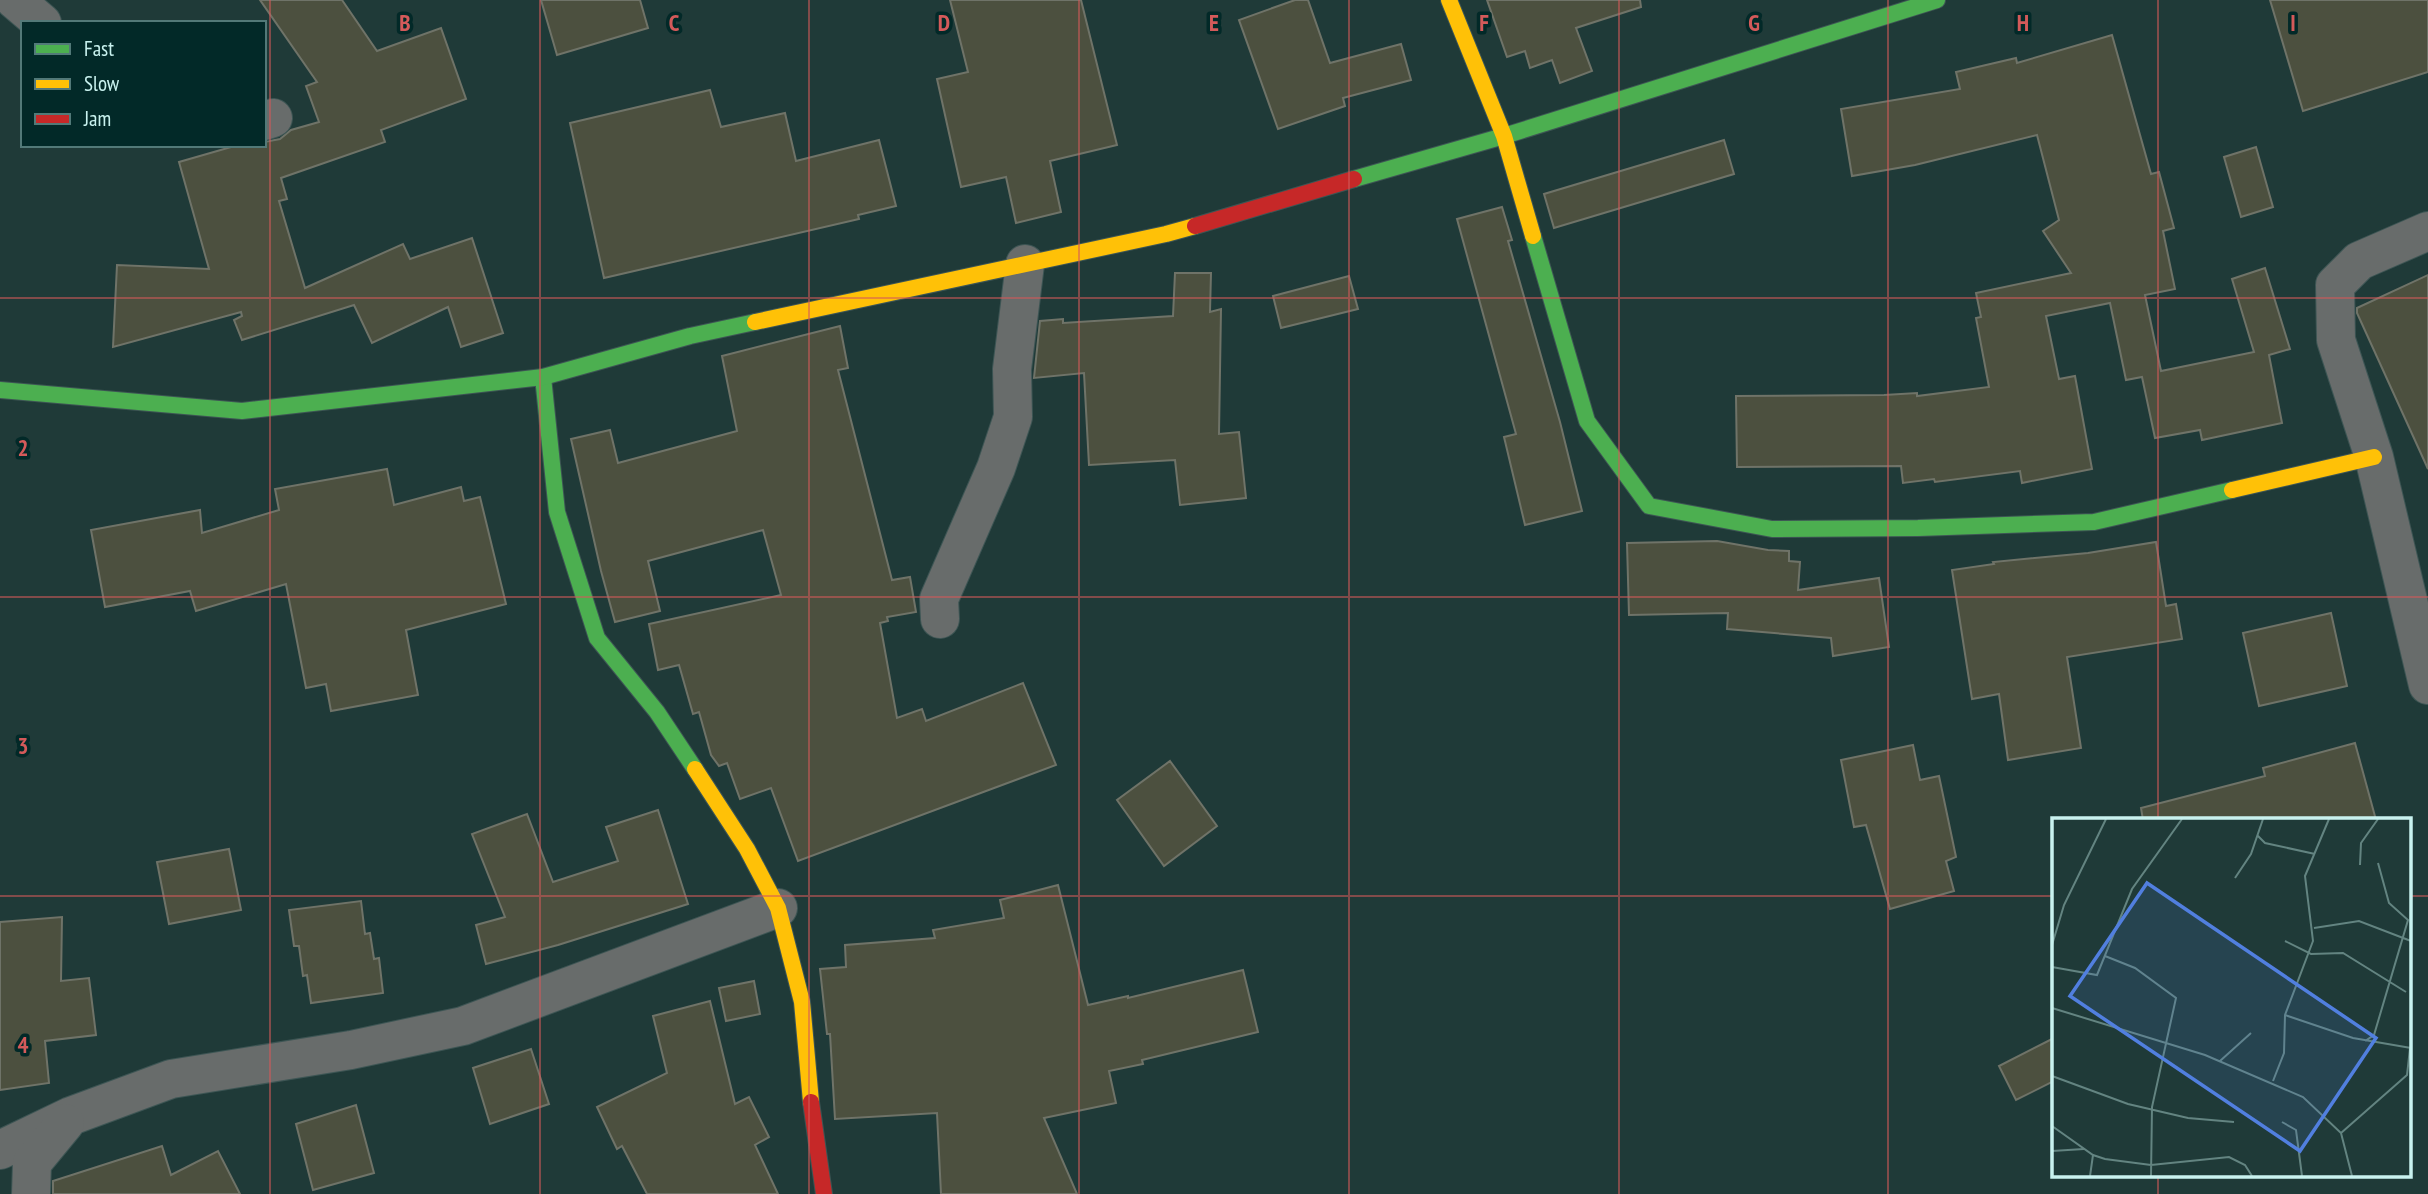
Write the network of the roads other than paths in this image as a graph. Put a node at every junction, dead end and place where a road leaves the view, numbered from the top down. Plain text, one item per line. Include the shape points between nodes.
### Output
1 (15, 0) edge
2 (1449, 0) edge
3 (1937, 0) edge
4 (40, 21) edge
5 (1504, 136) junction
6 (2428, 231) edge
7 (1025, 264) junction
8 (543, 377) junction
9 (0, 390) edge
10 (2374, 457) junction
11 (940, 619) dead end
12 (2428, 685) edge
13 (778, 908) junction
14 (71, 1116) junction
15 (0, 1150) edge
16 (31, 1194) edge
17 (824, 1194) edge

1 - 4 street
2 - 5 street
3 - 5 street
5 - 7 street via 1166,234
5 - 10 street via 1587,422 1649,506 1772,528 2094,522
6 - 10 street via 2358,261 2335,285 2336,340
7 - 8 street via 690,336
7 - 11 street via 1012,369 1013,417 996,468 939,598
8 - 9 street via 242,411
8 - 13 street via 557,512 597,638 657,712 747,849
10 - 12 street
13 - 14 street via 463,1026 351,1050 171,1079
13 - 17 street via 802,1002
14 - 15 street
14 - 16 street via 32,1163

